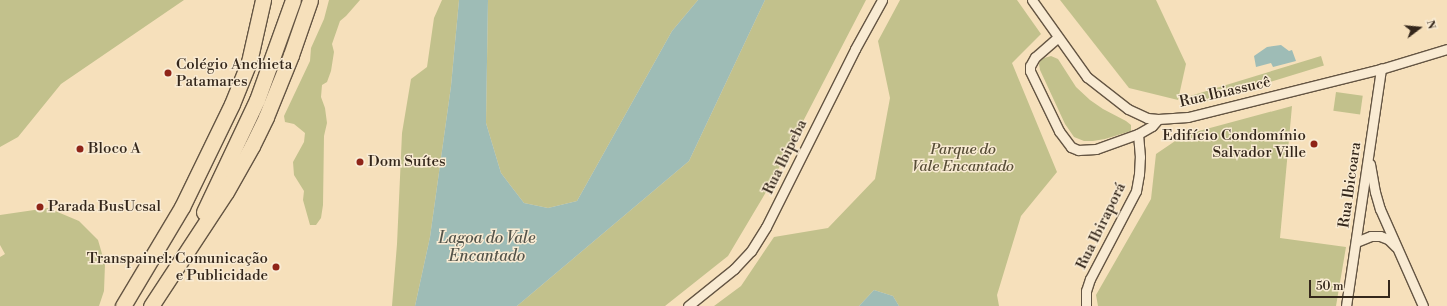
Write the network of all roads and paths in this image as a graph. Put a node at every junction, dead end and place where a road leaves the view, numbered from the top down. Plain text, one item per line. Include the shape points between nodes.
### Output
1 (264, 0) edge
2 (293, 0) edge
3 (310, 0) edge
4 (882, 0) edge
5 (1032, 0) edge
6 (1057, 38) junction
7 (1447, 49) edge
8 (1381, 68) junction
9 (1158, 119) junction
10 (1138, 134) junction
11 (1369, 151) junction
12 (1356, 242) junction
13 (191, 247) junction
14 (1396, 247) junction
15 (123, 306) edge
16 (151, 306) edge
17 (688, 306) edge
18 (1086, 306) edge
19 (1346, 306) edge
20 (1423, 306) edge

1 - 15 main road via 249,62 232,104 182,207
2 - 13 main road via 258,100 204,213
3 - 13 main road via 266,117 226,192
4 - 17 street, Rua Ibipeba via 755,245 734,269
5 - 6 street, Rua Ibiassucê
6 - 9 street, Rua Ibiassucê via 1087,77 1109,96 1137,114
6 - 10 street via 1035,57 1030,71 1064,140 1071,147 1086,150
7 - 8 street, Rua Ibiassucê
8 - 9 street, Rua Ibiassucê via 1188,117
8 - 11 street, Rua Ibicoara
9 - 10 street
10 - 18 street, Rua Ibiraporá via 1140,168 1136,191 1090,279 1086,292
11 - 12 street, Rua Ibicoara
11 - 14 street via 1375,192
12 - 14 street via 1371,236 1380,236 1388,239
12 - 19 street, Rua Ibicoara
13 - 16 main road
14 - 20 street

